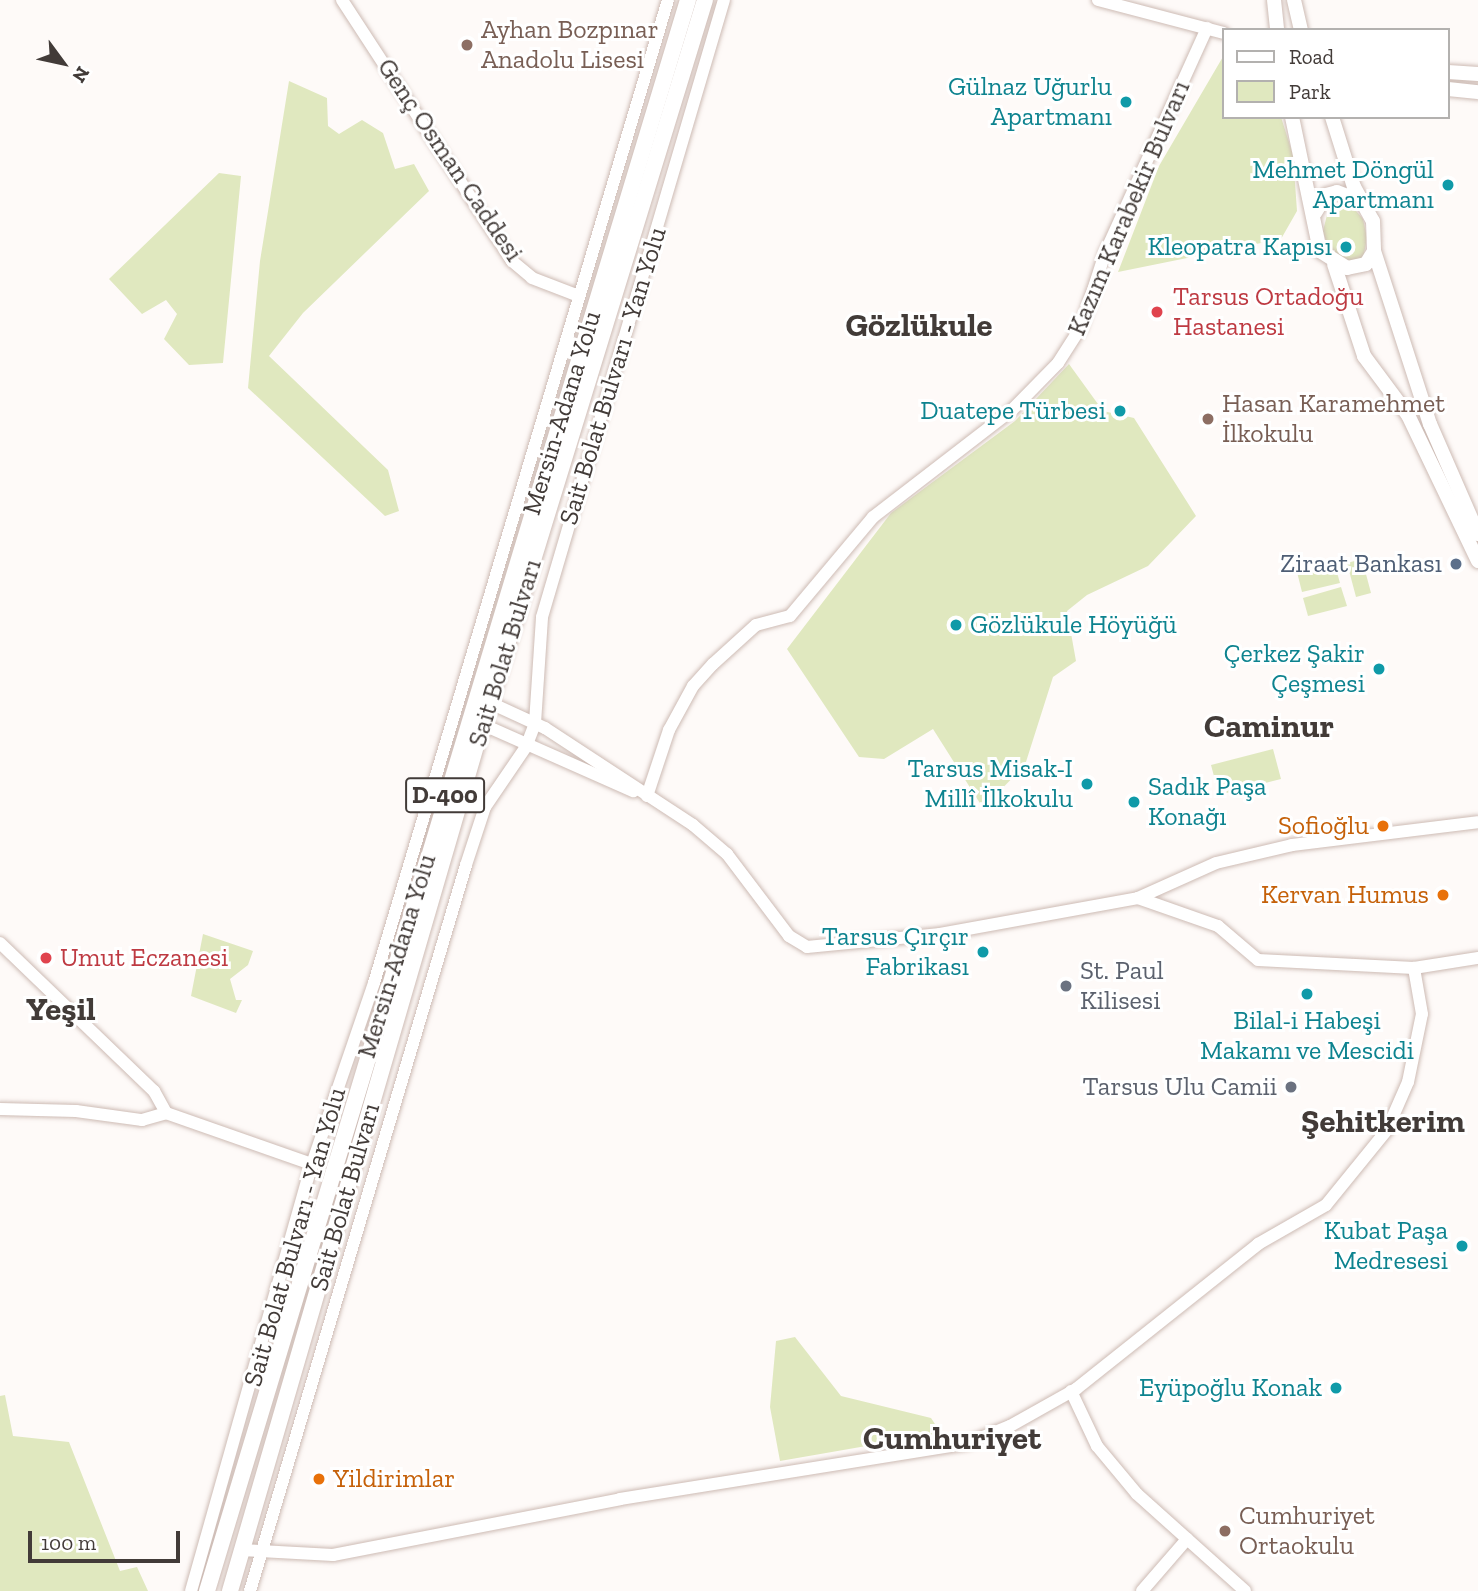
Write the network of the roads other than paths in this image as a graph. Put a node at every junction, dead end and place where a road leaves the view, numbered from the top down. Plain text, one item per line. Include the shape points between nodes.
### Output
1 (342, 0) edge
2 (668, 0) edge
3 (688, 0) edge
4 (705, 0) edge
5 (724, 0) edge
6 (1098, 0) edge
7 (1274, 0) edge
8 (1294, 0) edge
9 (1207, 27) junction
10 (1278, 28) edge
11 (1301, 28) edge
12 (1222, 32) edge
13 (1222, 39) edge
14 (1450, 72) edge
15 (1478, 75) edge
16 (1450, 89) edge
17 (1478, 92) edge
18 (1292, 119) edge
19 (1333, 119) edge
20 (1362, 202) junction
21 (1314, 217) junction
22 (1374, 251) junction
23 (1334, 264) junction
24 (579, 296) junction
25 (1478, 534) edge
26 (1478, 561) edge
27 (460, 688) junction
28 (483, 699) junction
29 (469, 718) junction
30 (535, 723) junction
31 (526, 747) junction
32 (647, 796) junction
33 (1478, 822) edge
34 (1138, 898) junction
35 (0, 943) edge
36 (1478, 958) edge
37 (1414, 968) junction
38 (0, 1109) edge
39 (166, 1113) junction
40 (312, 1164) junction
41 (1071, 1391) junction
42 (1187, 1539) junction
43 (242, 1550) junction
44 (261, 1553) junction
45 (191, 1591) edge
46 (207, 1591) edge
47 (230, 1591) edge
48 (250, 1591) edge
49 (1142, 1591) edge
50 (1245, 1591) edge

1 - 24 street, Genç Osman Caddesi via 512,261 532,278
2 - 24 street, Sait Bolat Bulvarı - Yan Yolu
3 - 28 highway, Mersin-Adana Yolu / D-400
4 - 28 highway, Sait Bolat Bulvarı / D-400
5 - 30 street, Sait Bolat Bulvarı - Yan Yolu via 542,617
6 - 9 street
7 - 10 main road
8 - 11 main road
9 - 12 street
9 - 13 street
9 - 32 street, Kazım Karabekir Bulvarı via 1105,253 1080,327 1058,363 1012,410 873,517 790,616 756,625 706,671 669,730
14 - 15 main road
16 - 17 main road
18 - 21 main road
19 - 20 main road
20 - 21 main road via 1350,193 1326,195
20 - 22 main road via 1375,230
21 - 23 main road via 1320,251
22 - 23 main road via 1366,264
22 - 25 main road via 1430,424
23 - 26 main road via 1364,356 1408,415
24 - 27 street, Sait Bolat Bulvarı - Yan Yolu
27 - 28 street
27 - 29 street, Sait Bolat Bulvarı - Yan Yolu
28 - 29 highway, Mersin-Adana Yolu / D-400
28 - 30 street
29 - 31 street
29 - 40 street, Sait Bolat Bulvarı - Yan Yolu
29 - 43 highway, Sait Bolat Bulvarı / D-400
29 - 46 highway, Mersin-Adana Yolu / D-400
30 - 31 street, Sait Bolat Bulvarı - Yan Yolu
30 - 32 street
31 - 32 street
31 - 44 street, Sait Bolat Bulvarı - Yan Yolu via 485,807
32 - 34 street via 727,854 789,936 807,947 940,934
33 - 34 street via 1292,845 1216,863
34 - 37 street via 1218,926 1258,960
35 - 39 street via 154,1091
36 - 37 street
37 - 41 street via 1422,1014 1408,1082 1387,1130 1363,1162 1326,1205 1258,1244
38 - 39 street via 76,1111 142,1120
39 - 40 street
40 - 45 street, Sait Bolat Bulvarı - Yan Yolu
41 - 42 street via 1097,1446 1137,1494
41 - 44 street via 968,1443 620,1499 332,1555
42 - 49 street
42 - 50 street
43 - 44 street
43 - 47 highway, Sait Bolat Bulvarı / D-400
44 - 48 street, Sait Bolat Bulvarı - Yan Yolu

